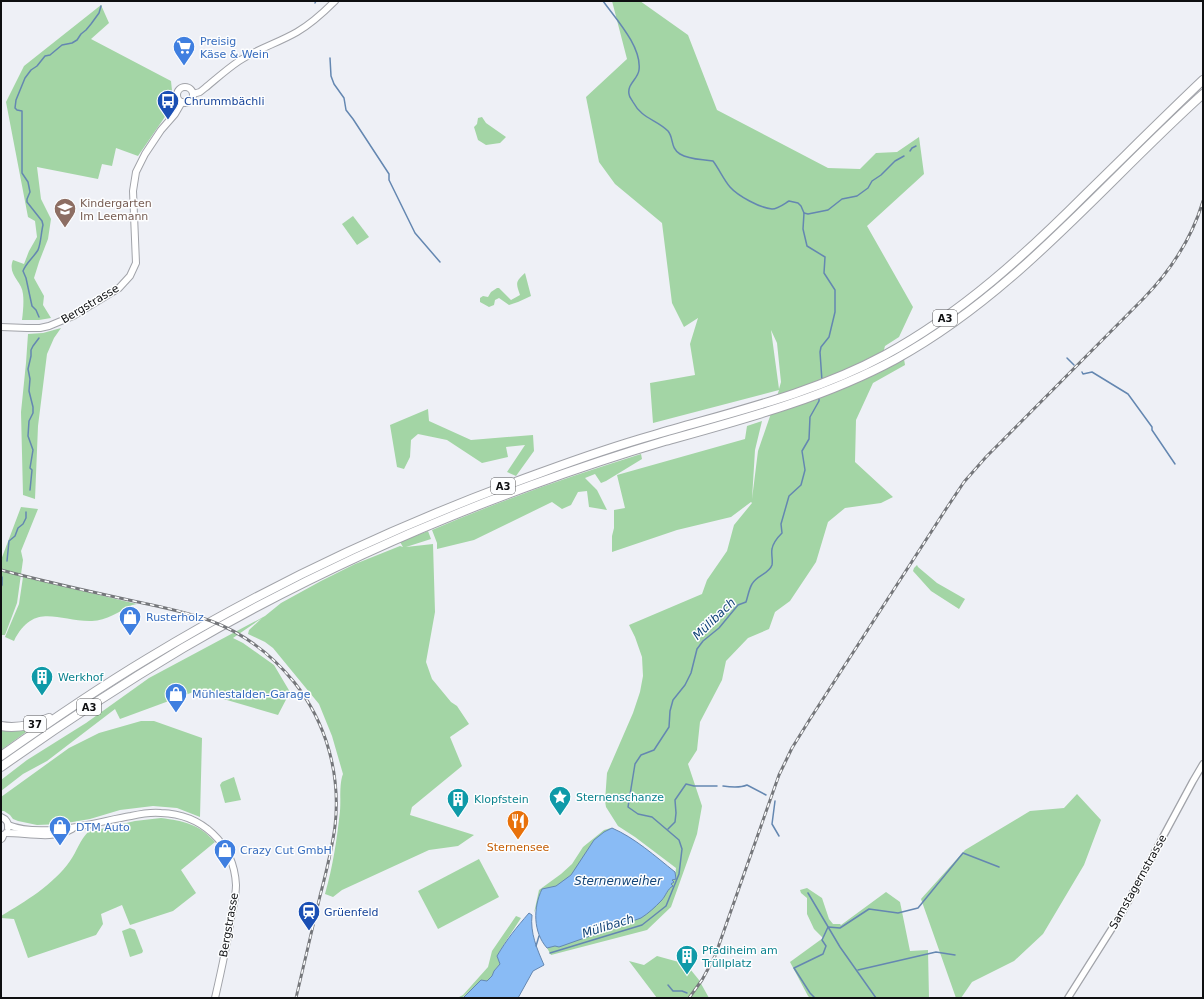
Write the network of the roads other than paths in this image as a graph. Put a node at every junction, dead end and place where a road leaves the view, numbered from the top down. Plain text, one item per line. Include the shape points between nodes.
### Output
1 (335, 1) edge
2 (1203, 80) edge
3 (193, 94) junction
4 (1203, 94) edge
5 (182, 102) junction
6 (1, 327) edge
7 (872, 366) junction
8 (774, 405) junction
9 (66, 711) junction
10 (1, 726) edge
11 (23, 751) junction
12 (1, 756) edge
13 (1203, 764) edge
14 (1, 766) edge
15 (1, 770) edge
16 (1, 818) edge
17 (8, 825) junction
18 (76, 828) junction
19 (3, 835) edge
20 (215, 998) edge
21 (1068, 998) edge

1 - 3 main road via 303,28 238,61 200,92
2 - 7 highway, A3 via 1037,241 976,294
3 - 5 main road, Bergstrasse via 189,102
3 - 5 main road, Bergstrasse via 188,88 180,89 178,96
4 - 7 highway, A3 via 1041,249 986,297 957,320 894,360
5 - 6 main road, Bergstrasse via 145,154 136,172 133,191 137,256 134,270 125,282 82,311 49,326
7 - 8 highway, A3 via 823,392
8 - 9 highway, A3 via 654,435 568,462 405,526 314,568 233,610 149,658
8 - 11 highway, A3 via 548,479 475,506 383,546 285,593 190,644
9 - 10 highway, 37 via 27,726
9 - 12 highway, A3
11 - 14 highway, A3
11 - 15 highway
13 - 21 street, Samstagernstrasse via 1123,911
16 - 17 main road via 6,820
17 - 18 main road, Bergstrasse via 33,830
17 - 19 main road, Bergstrasse
18 - 19 main road, Bergstrasse via 54,834
18 - 20 main road, Bergstrasse via 130,816 161,813 194,821 219,840 231,861 236,887

